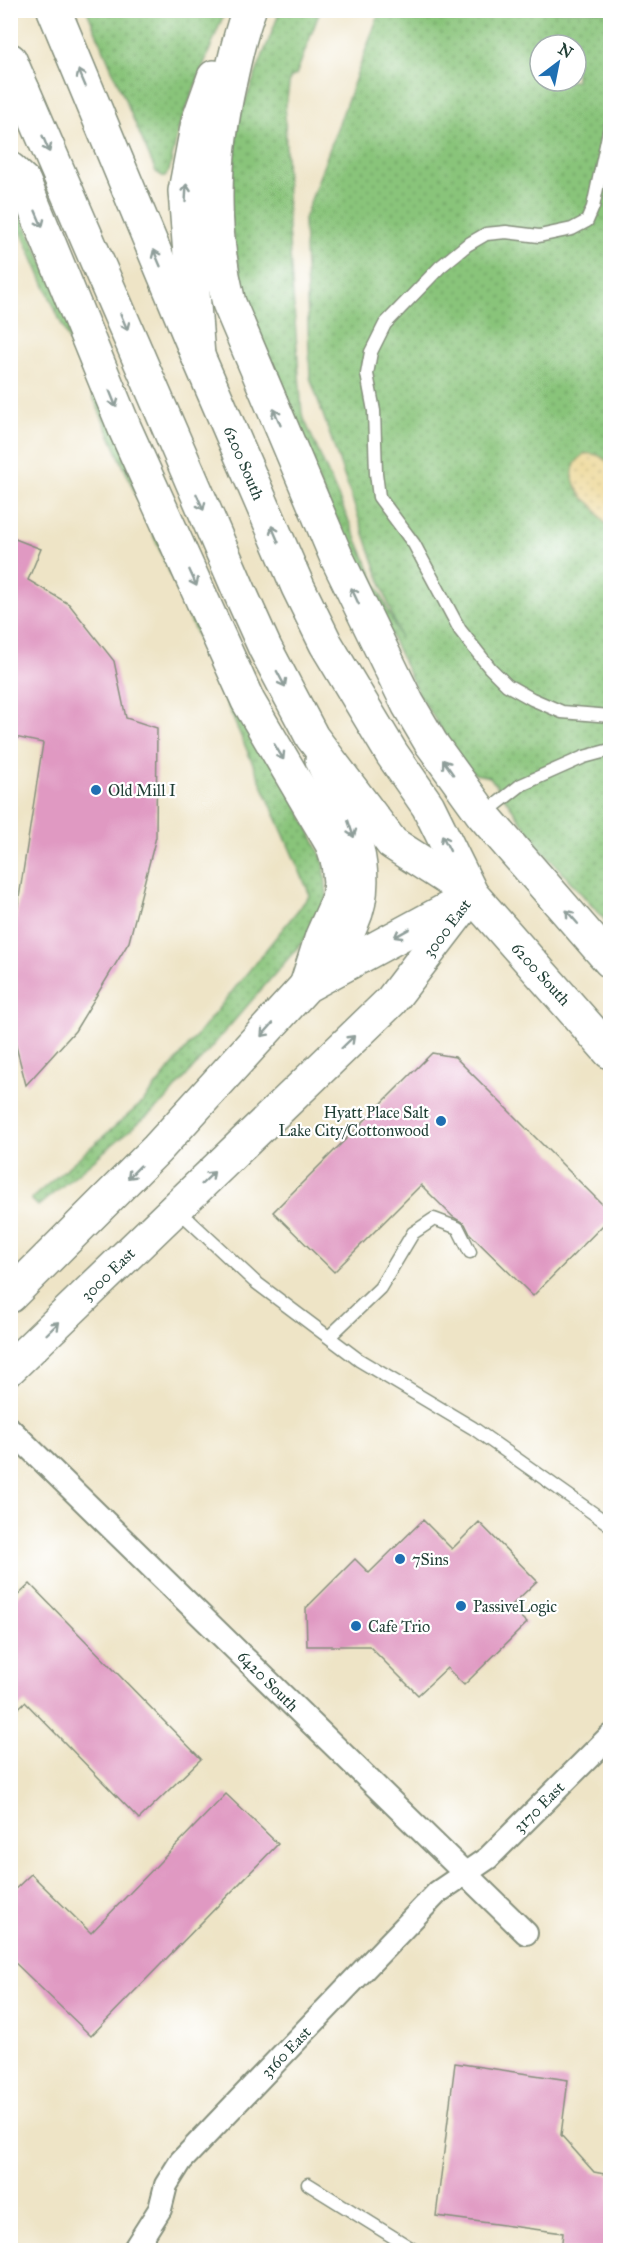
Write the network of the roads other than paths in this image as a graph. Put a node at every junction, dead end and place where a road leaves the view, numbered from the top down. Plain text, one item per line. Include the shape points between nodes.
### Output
1 (54, 10) edge
2 (245, 22) edge
3 (10, 60) edge
4 (17, 92) edge
5 (610, 126) edge
6 (10, 169) edge
7 (198, 356) junction
8 (610, 716) edge
9 (312, 737) junction
10 (610, 750) edge
11 (483, 815) junction
12 (472, 895) junction
13 (610, 961) edge
14 (306, 986) junction
15 (610, 1052) edge
16 (176, 1209) junction
17 (470, 1252) dead end
18 (10, 1296) edge
19 (329, 1337) junction
20 (10, 1368) edge
21 (10, 1429) edge
22 (610, 1525) edge
23 (610, 1736) edge
24 (465, 1874) junction
25 (526, 1933) dead end
26 (308, 2184) dead end
27 (134, 2250) edge
28 (414, 2250) edge

7 -> 1 main road, 6200 South
7 -> 2 main road via 185,191 198,122 217,70
11 -> 2 main road via 430,743 387,665 336,556 229,303 220,267 215,191 218,144
3 - 4 main road, 6200 South
4 -> 9 main road, 6200 South via 251,618
5 - 8 lane via 587,221 572,229 539,236 486,234 467,245 385,324 371,352 367,374 374,411 379,497 414,544 460,630 507,685 561,712
6 -> 14 main road via 24,182 125,429 248,700 332,844 339,873 338,900
12 -> 7 main road, 6200 South via 428,806 326,644
9 - 12 main road, 6200 South via 392,843
9 -> 14 main road via 348,820 362,882 360,904 352,925
10 - 11 lane via 584,757 521,785
13 -> 11 main road
12 -> 14 main road, 3000 East
12 - 15 main road, 6200 South
16 -> 12 main road, 3000 East via 392,1001
14 -> 18 main road, 3000 East via 157,1149
16 - 19 lane via 254,1281
20 -> 16 main road, 3000 East
17 - 19 lane via 458,1228 434,1220 413,1233 380,1288
19 - 22 lane via 359,1360 472,1428
21 - 24 street, 6420 South
23 - 24 street, 3170 East via 488,1858
24 - 25 street, 6420 South
24 - 27 street, 3160 East via 438,1892 181,2161 166,2185 160,2209
26 - 28 lane

